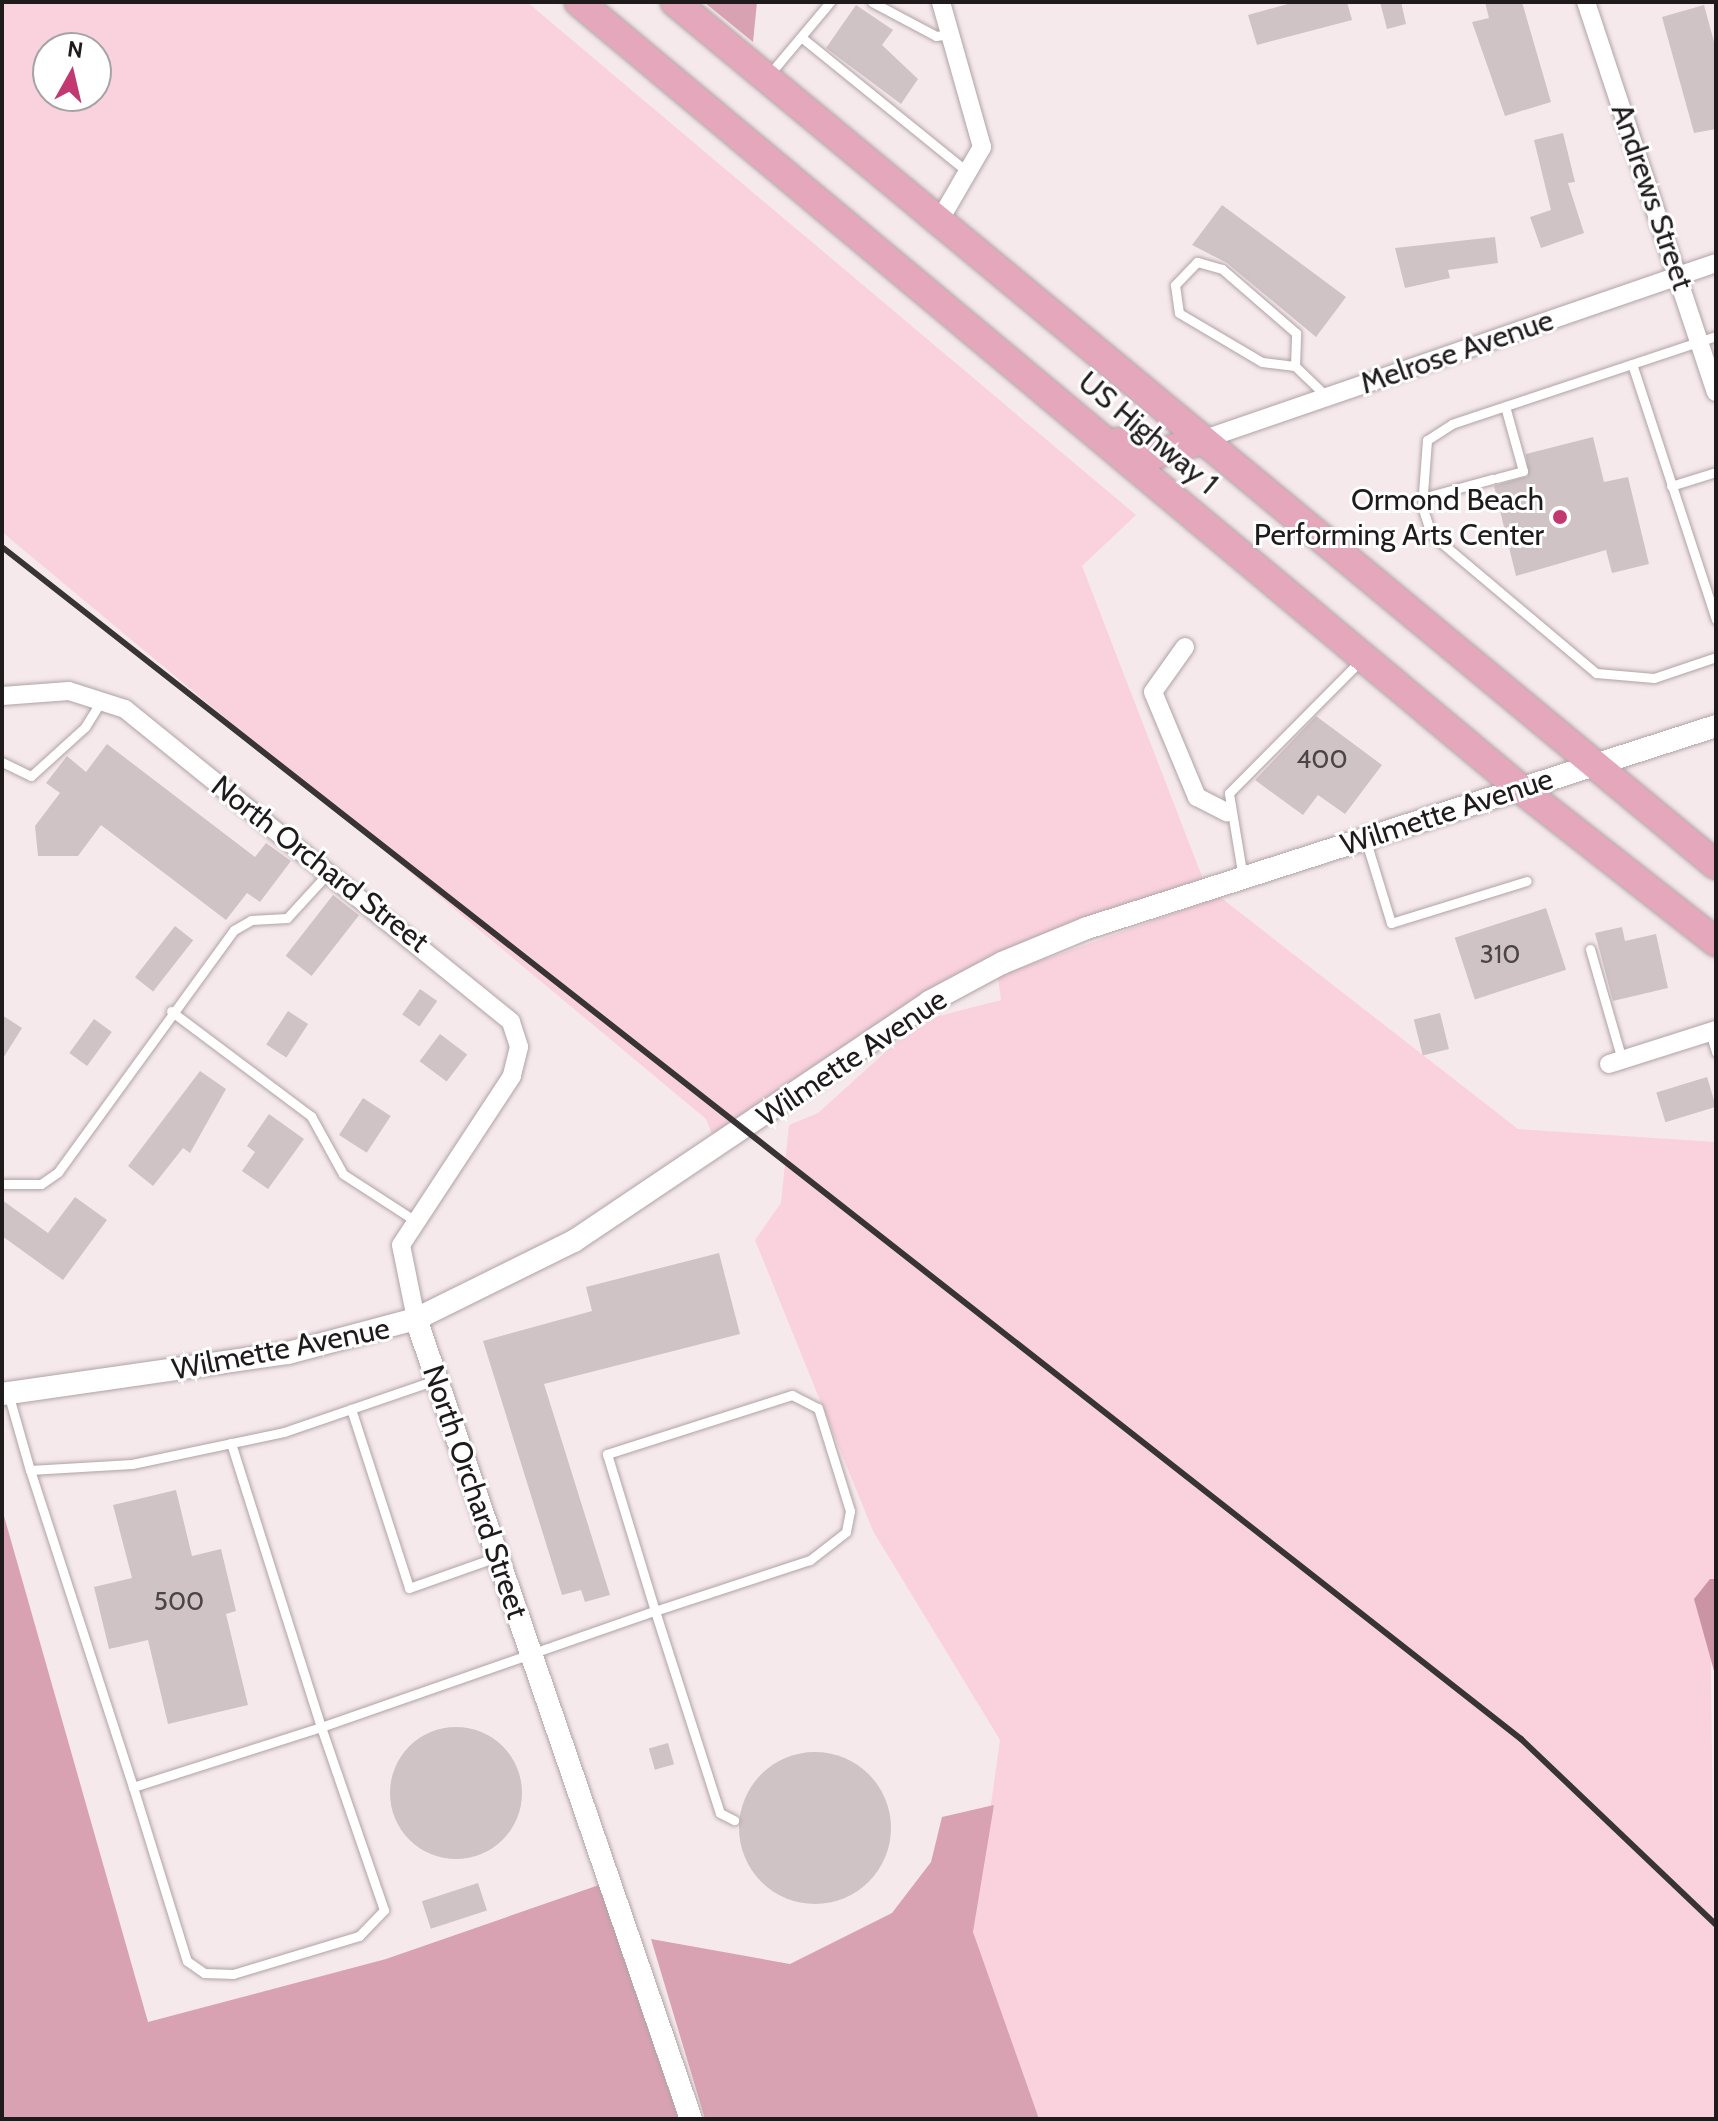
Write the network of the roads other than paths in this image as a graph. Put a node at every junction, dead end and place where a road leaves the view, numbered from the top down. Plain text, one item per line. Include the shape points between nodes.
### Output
1 (579, 2) edge
2 (675, 2) edge
3 (830, 2) edge
4 (872, 2) edge
5 (941, 2) edge
6 (1586, 2) edge
7 (951, 34) junction
8 (801, 37) junction
9 (766, 79) junction
10 (971, 175) junction
11 (938, 223) junction
12 (1716, 263) edge
13 (1679, 276) junction
14 (1708, 338) edge
15 (1632, 364) junction
16 (1295, 366) junction
17 (1716, 392) edge
18 (1327, 397) junction
19 (1505, 406) junction
20 (1095, 433) junction
21 (1199, 441) junction
22 (1716, 472) edge
23 (1671, 486) junction
24 (1422, 502) junction
25 (1716, 620) edge
26 (1185, 647) dead end
27 (1716, 657) edge
28 (1363, 658) junction
29 (2, 696) edge
30 (101, 701) junction
31 (1716, 726) edge
32 (2, 762) edge
33 (1591, 767) junction
34 (1521, 789) junction
35 (1227, 812) junction
36 (1365, 838) junction
37 (1716, 865) edge
38 (330, 871) junction
39 (1243, 878) junction
40 (1527, 881) dead end
41 (1716, 942) edge
42 (1590, 949) dead end
43 (171, 1011) junction
44 (1713, 1030) edge
45 (1716, 1052) edge
46 (1616, 1062) joint
47 (2, 1184) edge
48 (414, 1220) junction
49 (416, 1319) junction
50 (436, 1380) junction
51 (5, 1394) edge
52 (351, 1409) junction
53 (231, 1443) junction
54 (30, 1470) junction
55 (497, 1557) junction
56 (655, 1611) junction
57 (531, 1655) junction
58 (321, 1727) junction
59 (133, 1787) junction
60 (734, 1820) dead end
61 (691, 2119) edge

1 - 20 main road, US Highway 1
2 - 9 main road, US Highway 1
3 - 8 lane
4 - 7 lane via 936,36
5 - 7 street
6 - 13 street, Andrews Street
7 - 10 street via 981,129
8 - 9 lane
8 - 10 lane
9 - 11 main road, US Highway 1
10 - 11 street
11 - 21 main road, US Highway 1
12 - 13 street, Melrose Avenue
13 - 14 street, Andrews Street
13 - 18 street, Melrose Avenue
14 - 15 lane
14 - 17 street, Andrews Street
15 - 19 lane
15 - 23 lane
16 - 16 lane via 1262,362 1179,313 1175,285 1197,262 1222,269 1296,333
16 - 18 lane
18 - 21 street, Melrose Avenue
19 - 24 lane via 1427,440
19 - 24 lane via 1523,471
20 - 21 main road via 1153,455
20 - 28 main road, US Highway 1
21 - 33 main road, US Highway 1
22 - 23 lane
23 - 25 lane
24 - 27 lane via 1431,534 1596,673 1654,678
26 - 35 street via 1153,692 1197,797
28 - 34 main road, US Highway 1
28 - 35 lane via 1252,764 1229,793
29 - 30 street, North Orchard Street via 69,691
30 - 32 lane via 31,776
30 - 38 street, North Orchard Street via 125,709
31 - 33 street, Wilmette Avenue
33 - 34 street, Wilmette Avenue
33 - 37 main road, US Highway 1
34 - 36 street, Wilmette Avenue
34 - 41 main road, US Highway 1
35 - 39 lane
36 - 39 street, Wilmette Avenue
36 - 40 lane via 1391,923
38 - 43 lane via 287,918 251,920 234,930
38 - 48 street, North Orchard Street via 499,1006 517,1031 512,1076
39 - 49 street, Wilmette Avenue via 990,969 929,1002 574,1241
42 - 46 lane
43 - 47 lane via 58,1172 41,1184
43 - 48 lane via 311,1116 343,1174
44 - 45 lane
44 - 46 street
48 - 49 street, North Orchard Street via 400,1258
49 - 50 street, North Orchard Street
49 - 51 street, Wilmette Avenue via 288,1353
50 - 52 lane
50 - 55 street, North Orchard Street
51 - 54 lane
52 - 53 lane
52 - 55 lane via 409,1588
53 - 54 lane via 132,1464
53 - 58 lane
54 - 59 lane
55 - 57 street, North Orchard Street
56 - 56 lane via 833,1548 850,1511 818,1408 792,1395 768,1400 607,1454
56 - 57 lane
56 - 60 lane via 720,1813
57 - 58 lane
57 - 61 street, North Orchard Street
58 - 59 lane
58 - 59 lane via 384,1910 359,1936 233,1974 204,1973 187,1961

